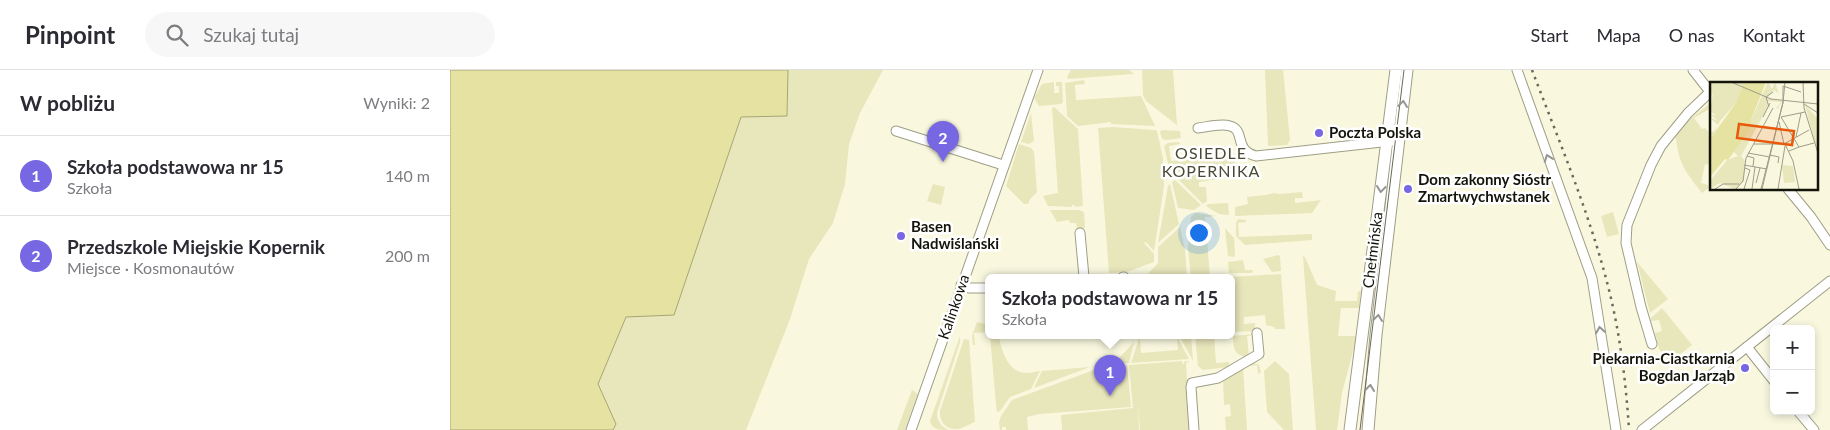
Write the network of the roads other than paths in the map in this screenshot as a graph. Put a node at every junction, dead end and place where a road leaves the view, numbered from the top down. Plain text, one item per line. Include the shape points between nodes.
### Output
1 (1038, 70) edge
2 (1396, 70) edge
3 (1407, 70) edge
4 (1517, 70) edge
5 (1692, 70) edge
6 (1710, 92) edge
7 (1710, 94) edge
8 (1198, 128) dead end
9 (896, 131) dead end
10 (1393, 141) junction
11 (1003, 165) junction
12 (1789, 190) edge
13 (1080, 232) dead end
14 (1830, 245) edge
15 (1084, 274) edge
16 (1830, 281) edge
17 (961, 285) junction
18 (985, 288) edge
19 (1257, 333) dead end
20 (1652, 344) dead end
21 (1748, 347) junction
22 (1770, 376) edge
23 (1801, 415) edge
24 (1655, 426) edge
25 (911, 430) edge
26 (1194, 430) edge
27 (1350, 430) edge
28 (1368, 430) edge
29 (1616, 430) edge
30 (1642, 430) edge
31 (1814, 430) edge

1 - 11 street, Kalinkowa
2 - 10 main road, Chełmińska
10 -> 3 main road, Chełmińska
29 -> 4 street via 1592,278
5 - 6 street
7 - 20 street via 1688,113 1661,146 1627,225 1626,243
8 - 10 street via 1229,125 1240,136 1245,151 1256,156
9 - 11 street
10 -> 27 main road, Chełmińska
28 -> 10 main road, Chełmińska
11 - 17 street, Kalinkowa
12 - 14 street
13 - 15 street
16 - 21 street
17 - 18 street
17 - 25 street, Kalinkowa
19 - 26 street via 1259,354 1218,378 1191,385
21 - 22 street
21 - 24 street
23 - 31 street
24 - 30 street

